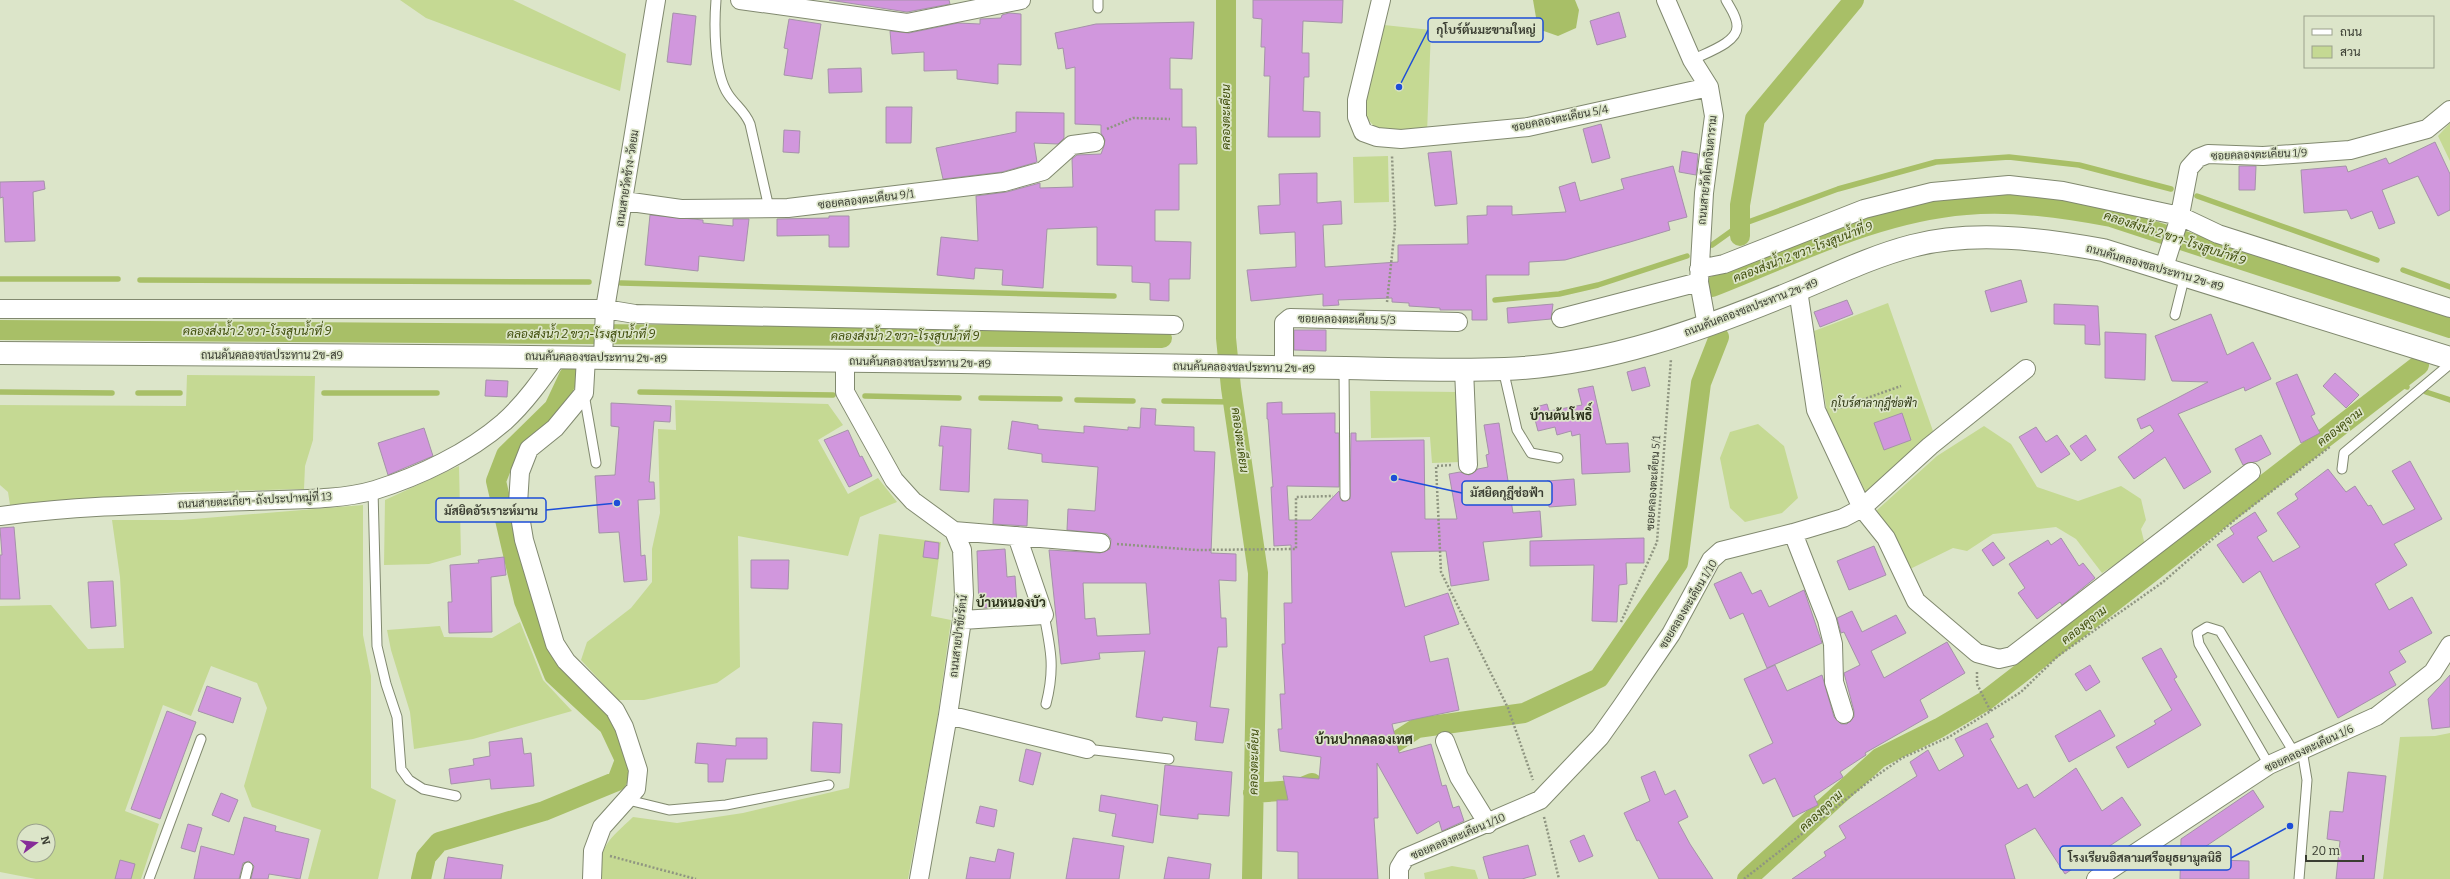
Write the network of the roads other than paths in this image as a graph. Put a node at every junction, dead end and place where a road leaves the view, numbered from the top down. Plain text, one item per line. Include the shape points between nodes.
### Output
1 (656, 0) edge
2 (716, 0) edge
3 (740, 0) edge
4 (1021, 0) edge
5 (1381, 0) edge
6 (1666, 0) edge
7 (1726, 0) edge
8 (1692, 60) junction
9 (1709, 87) junction
10 (2450, 110) edge
11 (1090, 142) road end
12 (624, 201) junction
13 (769, 208) junction
14 (2179, 218) junction
15 (2166, 260) junction
16 (2186, 274) junction
17 (1699, 276) junction
18 (1798, 290) junction
19 (2450, 308) edge
20 (0, 309) edge
21 (605, 314) junction
22 (2175, 315) dead end
23 (1561, 318) dead end
24 (1458, 322) dead end
25 (1174, 325) dead end
26 (1707, 326) junction
27 (0, 353) edge
28 (597, 353) junction
29 (558, 356) junction
30 (2450, 358) edge
31 (845, 360) junction
32 (2450, 364) edge
33 (1275, 368) junction
34 (1344, 368) junction
35 (1464, 369) junction
36 (1503, 369) junction
37 (2026, 369) dead end
38 (584, 393) junction
39 (1558, 458) dead end
40 (596, 463) dead end
41 (1468, 465) road end
42 (2342, 470) dead end
43 (2251, 472) dead end
44 (373, 490) junction
45 (1346, 496) road end
46 (1862, 508) junction
47 (0, 516) edge
48 (954, 530) junction
49 (1794, 533) junction
50 (1017, 536) junction
51 (1101, 543) road end
52 (1044, 615) junction
53 (962, 620) junction
54 (2450, 645) edge
55 (1046, 704) dead end
56 (1844, 714) dead end
57 (948, 715) junction
58 (201, 739) dead end
59 (1445, 741) dead end
60 (1087, 749) joint
61 (2299, 752) junction
62 (1169, 759) dead end
63 (2269, 765) junction
64 (828, 785) dead end
65 (456, 796) dead end
66 (628, 800) junction
67 (1488, 824) junction
68 (248, 867) dead end
69 (149, 879) edge
70 (245, 879) edge
71 (592, 879) edge
72 (919, 879) edge
73 (1399, 879) edge
74 (2096, 879) edge
75 (2299, 879) edge

1 - 12 street, ถนนสายวัดช้าง-วัดยม
2 - 13 lane via 715,21 721,76 728,94 746,114 750,124
3 - 4 street via 901,23 964,13
5 - 9 street, ซอยคลองตะเคียน 5/4 via 1357,100 1357,117 1363,132 1392,139 1528,127
6 - 8 street, ถนนสายวัดโคกจินดาราม
7 - 8 lane via 1737,27 1732,39
8 - 9 street, ถนนสายวัดโคกจินดาราม
9 - 17 street, ถนนสายวัดโคกจินดาราม via 1714,116 1704,193
10 - 14 street, ซอยคลองตะเคียน 1/9 via 2427,129 2350,150 2263,156 2208,154 2198,158 2189,168
11 - 13 street, ซอยคลองตะเคียน 9/1 via 1072,145 1043,171 1004,182
12 - 13 street, ซอยคลองตะเคียน 9/1 via 681,209
12 - 21 street, ถนนสายวัดช้าง-วัดยม
14 - 15 street, ซอยคลองตะเคียน 1/9
14 - 17 street via 2063,190 2009,185 1932,192 1864,209
14 - 19 street via 2218,234
15 - 16 street, ถนนคันคลองชลประทาน 2ข-ส9
15 - 18 street, ถนนคันคลองชลประทาน 2ข-ส9 via 2067,243 2013,238 1968,239 1917,244 1859,262
16 - 22 lane
16 - 30 street, ถนนคันคลองชลประทาน 2ข-ส9
17 - 23 street
17 - 26 street, ถนนสายวัดโคกจินดาราม
18 - 26 street, ถนนคันคลองชลประทาน 2ข-ส9
18 - 46 street via 1818,415
20 - 21 street
21 - 25 street
21 - 28 street, ถนนสายวัดช้าง-วัดยม
24 - 33 street, ซอยคลองตะเคียน 5/3 via 1286,319
26 - 36 street, ถนนคันคลองชลประทาน 2ข-ส9 via 1620,353 1573,362
27 - 29 street, ถนนคันคลองชลประทาน 2ข-ส9
28 - 29 street, ถนนคันคลองชลประทาน 2ข-ส9
28 - 31 street, ถนนคันคลองชลประทาน 2ข-ส9
28 - 38 street, ถนนสายวัดช้าง-วัดยม
29 - 44 street, ถนนสายตะเกี่ยฯ-ถังประปาหมู่ที่ 13 via 542,379 504,422 469,448 417,474
31 - 33 street, ถนนคันคลองชลประทาน 2ข-ส9
31 - 48 street via 845,392 894,480 913,501
32 - 42 lane via 2344,453
33 - 34 street, ถนนคันคลองชลประทาน 2ข-ส9
34 - 35 street, ถนนคันคลองชลประทาน 2ข-ส9
34 - 45 lane
35 - 36 street, ถนนคันคลองชลประทาน 2ข-ส9
35 - 41 street
36 - 39 lane via 1517,430 1531,453
37 - 46 street, ซอยคลองตะเคียน 1/10 via 1930,446
38 - 40 lane
38 - 66 street via 555,428 529,449 520,472 518,504 524,540 555,644 566,661 615,710 624,727 638,770 636,789
43 - 46 street via 2012,656 1998,659 1977,653 1916,602 1886,538
44 - 47 street, ถนนสายตะเกี่ยฯ-ถังประปาหมู่ที่ 13 via 312,499 105,507
44 - 65 lane via 378,646 386,684 397,717 401,769 409,780 422,789
46 - 49 street, ซอยคลองตะเคียน 1/10 via 1843,518
48 - 50 street
48 - 53 street, ถนนสายป่าชัยรัตน์ via 962,550
49 - 56 street via 1827,620 1833,644 1834,682
49 - 67 street, ซอยคลองตะเคียน 1/10 via 1721,551 1711,560 1671,634 1600,737 1540,800
50 - 51 street
50 - 52 street
52 - 53 street
52 - 55 lane via 1051,649 1052,679
53 - 57 street, ถนนสายป่าชัยรัตน์
54 - 61 street, ซอยคลองตะเคียน 1/6 via 2433,672 2377,716
57 - 60 street
57 - 72 street, ถนนสายป่าชัยรัตน์
58 - 69 lane
59 - 67 street via 1459,778
60 - 62 lane
61 - 63 street, ซอยคลองตะเคียน 1/6
61 - 63 lane via 2220,631 2207,627 2197,633 2199,644
61 - 75 lane via 2307,780
63 - 74 street, ซอยคลองตะเคียน 1/6
64 - 66 lane via 726,805 669,810
66 - 71 street via 602,827 593,851
67 - 73 street, ซอยคลองตะเคียน 1/10 via 1405,858 1399,868
68 - 70 lane

